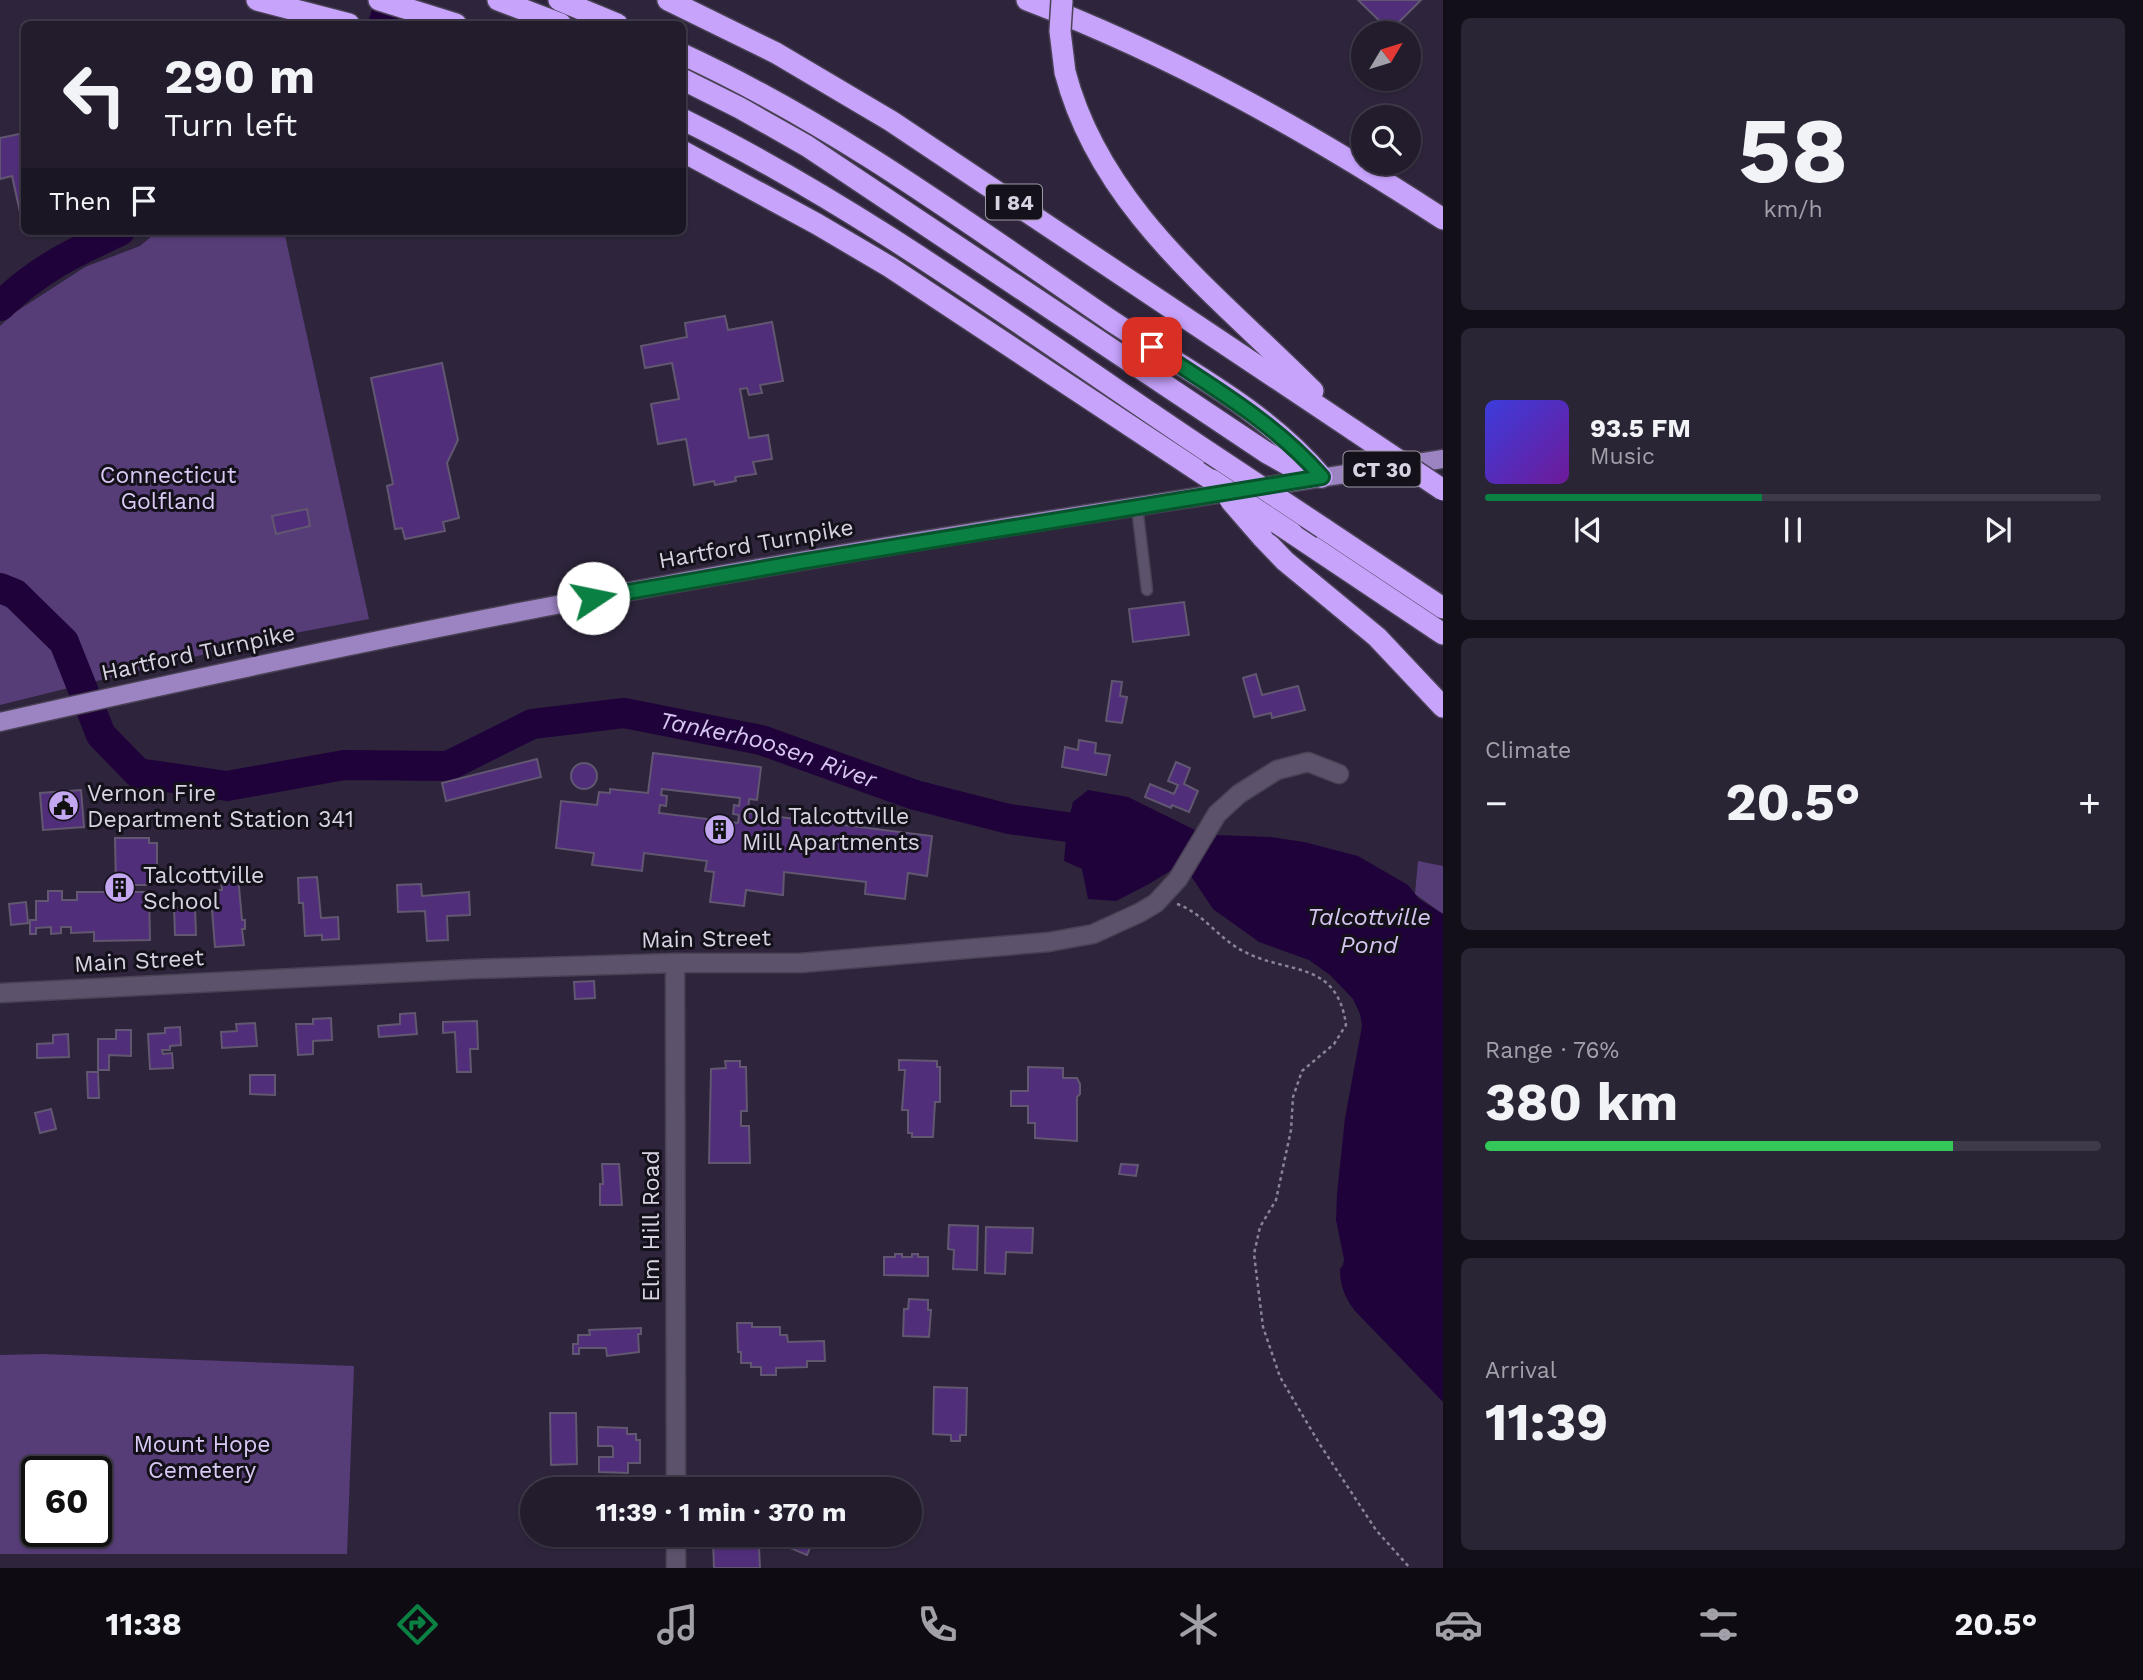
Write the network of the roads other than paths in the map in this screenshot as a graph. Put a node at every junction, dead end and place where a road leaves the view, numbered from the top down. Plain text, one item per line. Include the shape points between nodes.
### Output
1 (257, 0) edge
2 (379, 0) edge
3 (498, 0) edge
4 (559, 0) edge
5 (668, 0) edge
6 (1027, 0) edge
7 (1062, 0) edge
8 (336, 21) edge
9 (446, 21) edge
10 (553, 21) edge
11 (610, 21) edge
12 (686, 56) edge
13 (686, 81) edge
14 (686, 121) edge
15 (686, 153) edge
16 (1443, 219) edge
17 (1351, 428) junction
18 (1443, 459) edge
19 (1322, 477) junction
20 (1212, 480) junction
21 (1443, 489) edge
22 (1137, 507) junction
23 (1147, 590) dead end
24 (1443, 608) edge
25 (1443, 634) edge
26 (1443, 707) edge
27 (0, 722) edge
28 (1339, 774) dead end
29 (675, 963) junction
30 (0, 993) edge
31 (676, 1477) edge
32 (676, 1547) edge
33 (676, 1568) edge

1 - 8 highway
2 - 9 highway
3 - 10 highway
4 - 11 highway
5 - 17 highway, I 84 via 776,53 891,121
6 - 16 highway via 1219,86 1329,147
7 - 17 highway, bridge via 1065,72 1075,106 1121,189 1195,279
12 - 19 highway via 804,117 912,184 1256,416
13 - 19 highway via 807,146 1267,453
14 - 24 highway, bridge via 796,180 888,237
15 - 20 highway via 890,267
17 - 21 highway, I 84, bridge
18 - 19 main road, Hartford Turnpike / CT 30
19 - 22 main road, Hartford Turnpike / CT 30
20 - 25 highway, bridge
20 - 26 highway, bridge via 1285,561 1377,637
22 - 23 lane
22 - 27 main road, Hartford Turnpike / CT 30 via 666,584 372,640
28 - 29 street, Main Street via 1308,762 1277,770 1239,794 1217,814 1178,879 1156,903 1093,934 1049,942 800,963
29 - 30 street, Main Street
29 - 31 street, Elm Hill Road
32 - 33 street

